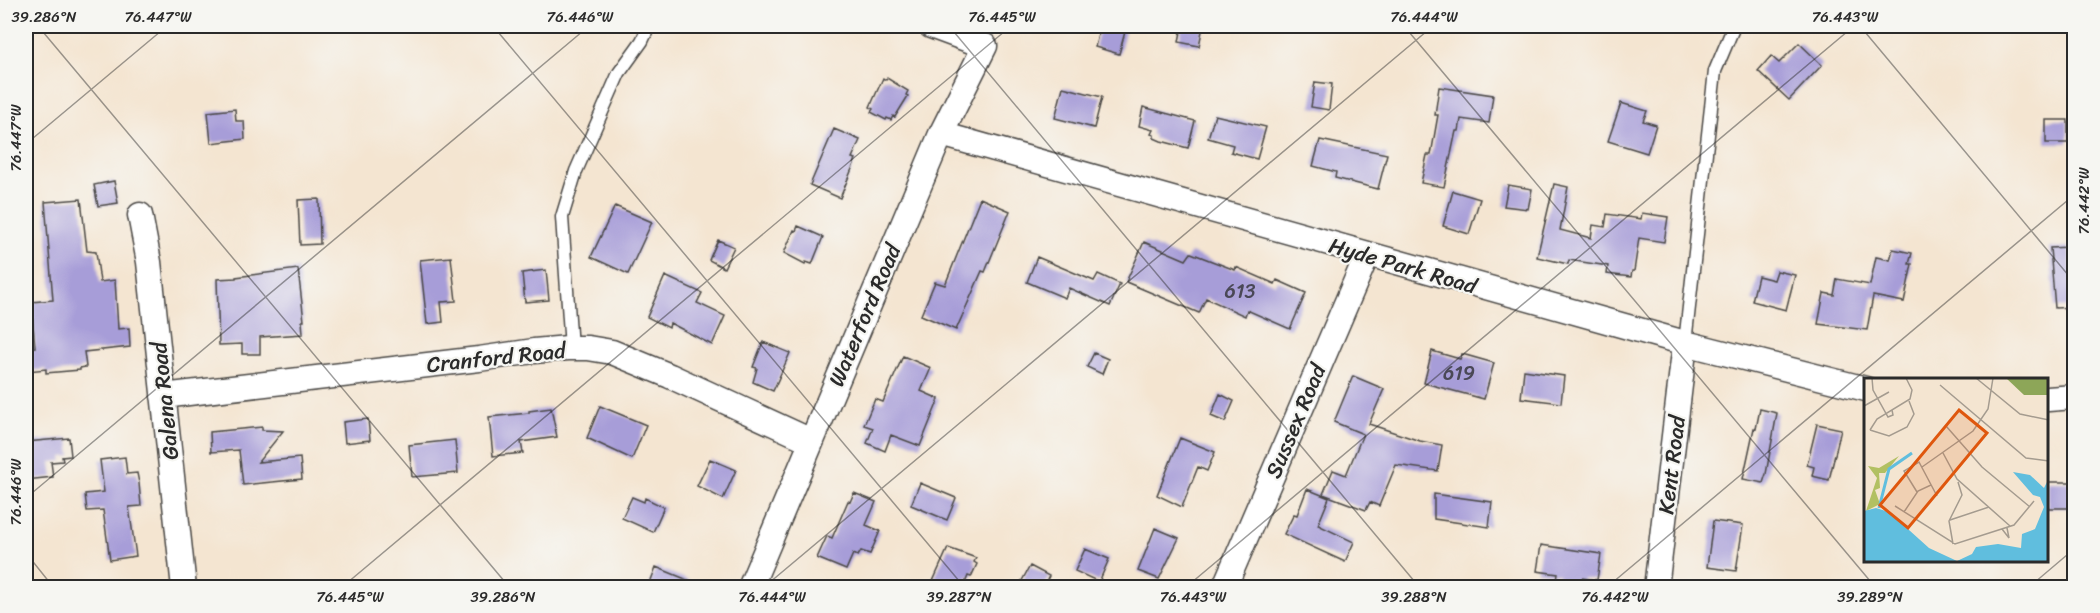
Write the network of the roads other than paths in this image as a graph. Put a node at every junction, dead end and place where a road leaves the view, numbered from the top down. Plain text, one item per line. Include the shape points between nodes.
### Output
1 (649, 26) edge
2 (931, 26) edge
3 (1734, 26) edge
4 (941, 134) junction
5 (140, 215) dead end
6 (1367, 255) junction
7 (1685, 343) junction
8 (571, 348) junction
9 (1864, 388) edge
10 (163, 396) junction
11 (2074, 397) edge
12 (2049, 399) edge
13 (811, 441) junction
14 (184, 588) edge
15 (750, 588) edge
16 (1224, 588) edge
17 (1656, 588) edge

1 - 8 lane via 619,73 576,171 562,216
2 - 4 street, Waterford Road via 985,45
3 - 7 lane via 1715,71
4 - 6 street, Hyde Park Road
4 - 13 street, Waterford Road
5 - 10 street, Galena Road via 149,262
6 - 7 street, Hyde Park Road
6 - 16 street, Sussex Road
7 - 9 street, Hyde Park Road
7 - 17 street, Kent Road
8 - 10 street, Cranford Road
8 - 13 street, Cranford Road via 612,352
10 - 14 street, Galena Road
11 - 12 street
13 - 15 street, Waterford Road

